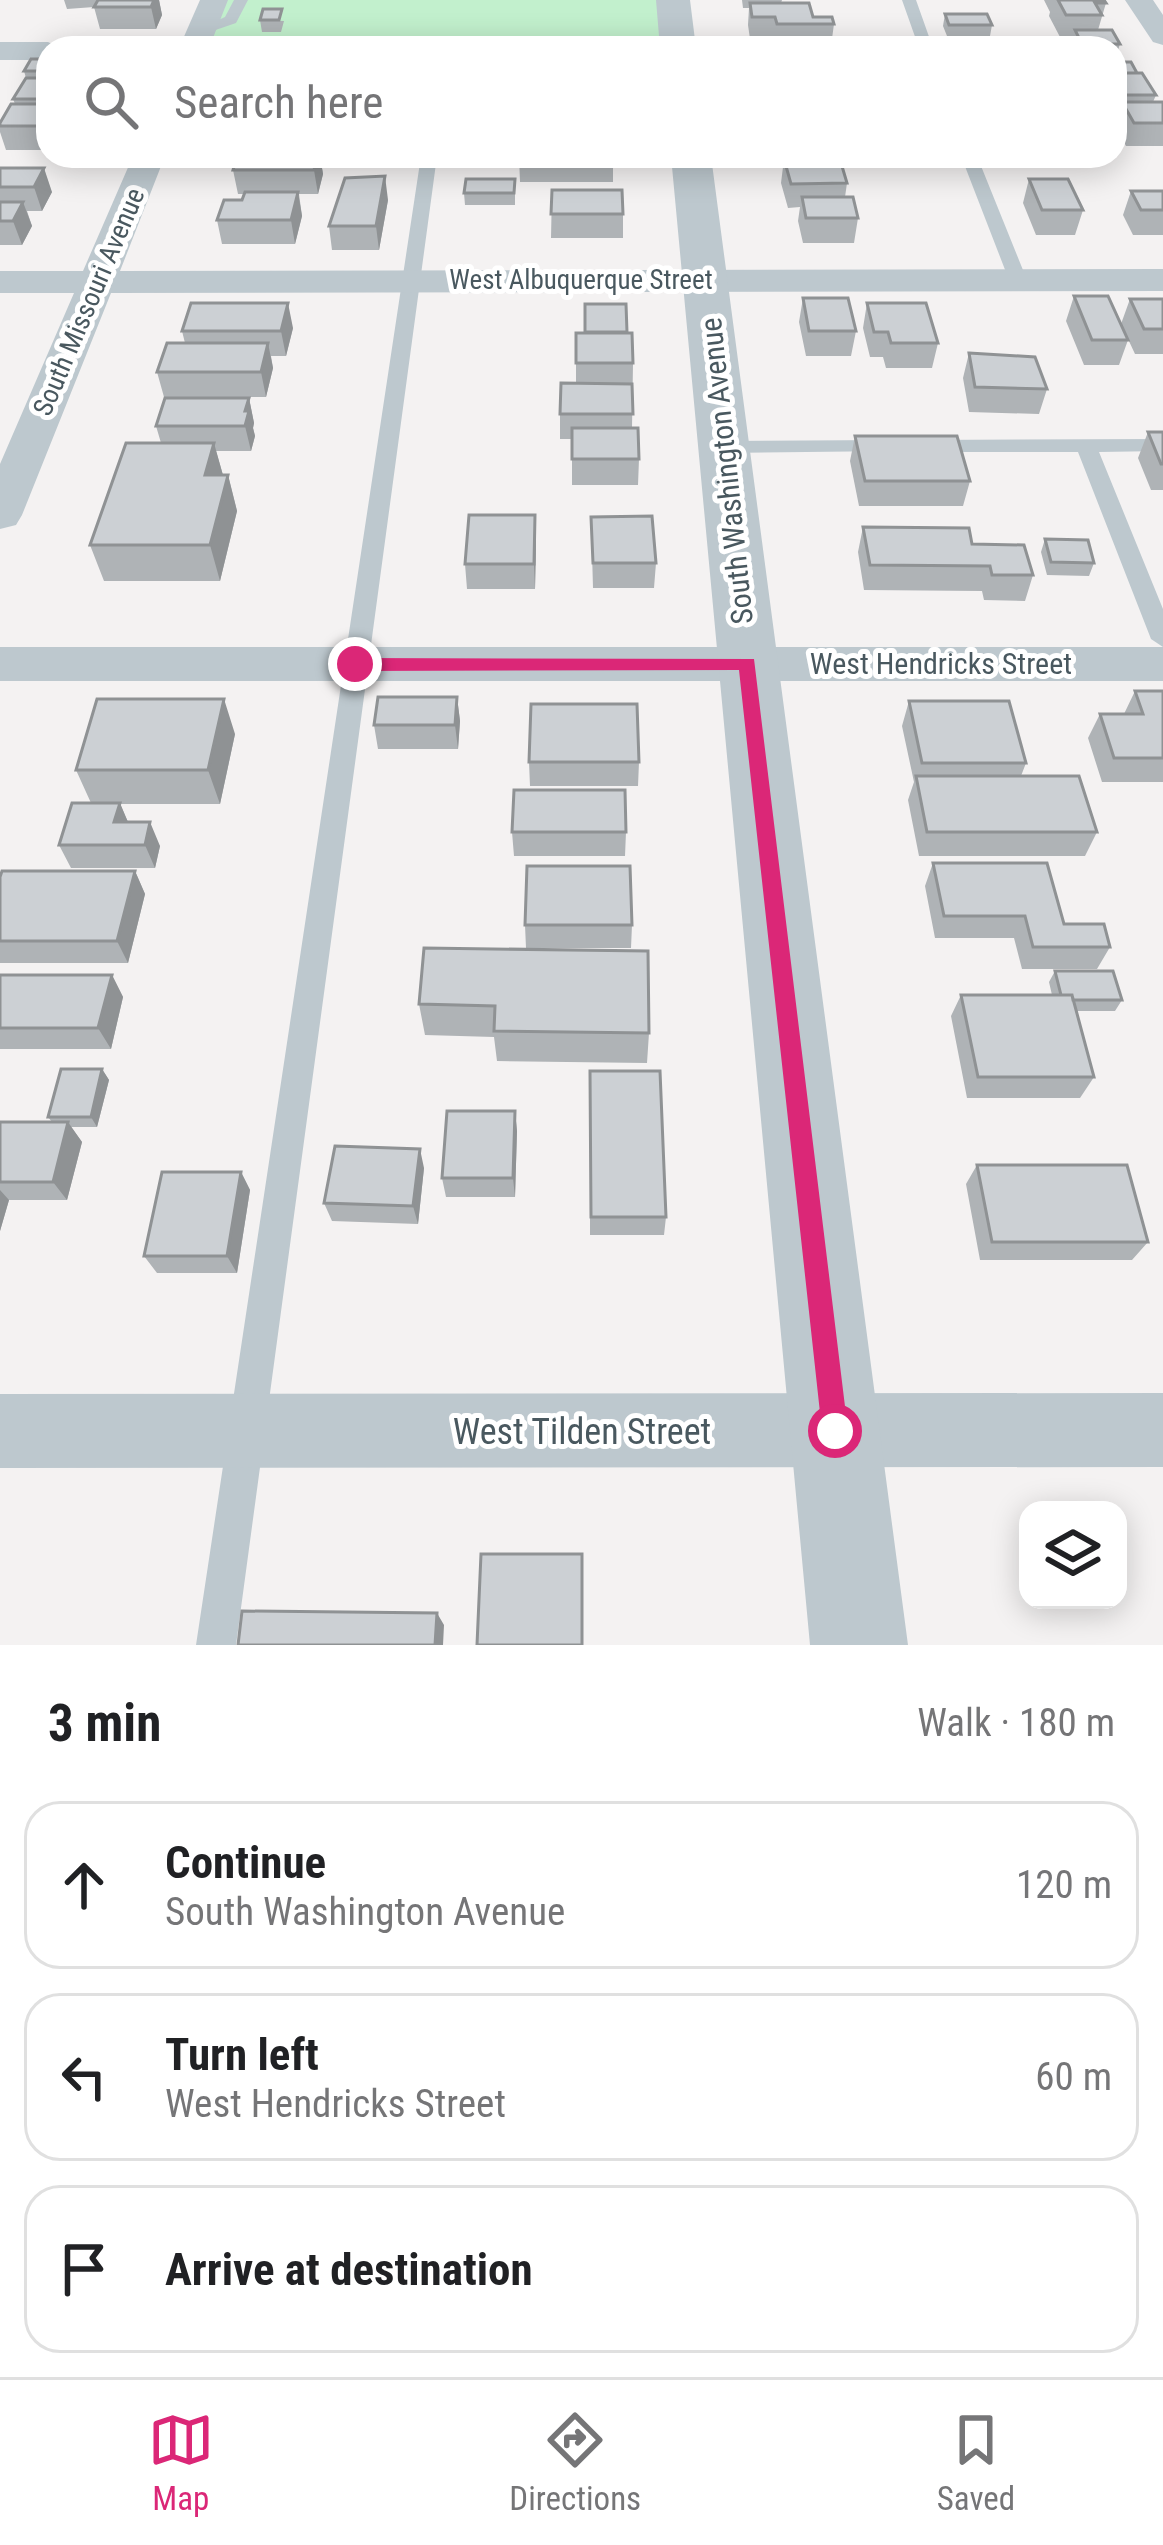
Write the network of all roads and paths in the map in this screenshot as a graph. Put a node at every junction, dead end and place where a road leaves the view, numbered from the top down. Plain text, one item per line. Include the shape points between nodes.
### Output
1 (214, 0) edge
2 (241, 0) edge
3 (673, 0) edge
4 (909, 0) edge
5 (1139, 0) edge
6 (199, 36) edge
7 (205, 36) edge
8 (677, 36) edge
9 (922, 36) edge
10 (1163, 36) edge
11 (0, 51) edge
12 (36, 51) edge
13 (144, 168) edge
14 (427, 168) edge
15 (692, 168) edge
16 (974, 168) edge
17 (410, 280) junction
18 (706, 280) junction
19 (1018, 280) junction
20 (1163, 280) edge
21 (0, 281) edge
22 (98, 281) junction
23 (1086, 445) junction
24 (1163, 445) edge
25 (724, 448) junction
26 (0, 515) edge
27 (1163, 639) edge
28 (0, 664) edge
29 (355, 664) junction
30 (748, 664) junction
31 (1163, 664) edge
32 (1163, 1430) edge
33 (0, 1431) edge
34 (248, 1431) junction
35 (835, 1431) junction
36 (216, 1645) edge
37 (859, 1645) edge

1 - 6 street
2 - 7 lane via 231,20
3 - 8 street
4 - 9 lane
5 - 10 street
11 - 12 street
13 - 22 street, South Missouri Avenue
14 - 17 lane
15 - 18 street, South Washington Avenue
16 - 19 lane
17 - 18 street, West Albuquerque Street
17 - 22 street, West Albuquerque Street
17 - 29 lane
18 - 19 street, West Albuquerque Street
18 - 25 street, South Washington Avenue
19 - 20 street, West Albuquerque Street
21 - 22 street, West Albuquerque Street
22 - 26 street, South Missouri Avenue
23 - 24 lane
23 - 25 lane
23 - 27 lane
25 - 30 street, South Washington Avenue
28 - 29 street, West Hendricks Street
29 - 30 street, West Hendricks Street
29 - 34 lane
30 - 31 street, West Hendricks Street
30 - 35 street, South Washington Avenue
32 - 35 street, West Tilden Street
33 - 34 street, West Tilden Street
34 - 35 street, West Tilden Street
34 - 36 lane
35 - 37 street, South Washington Avenue

